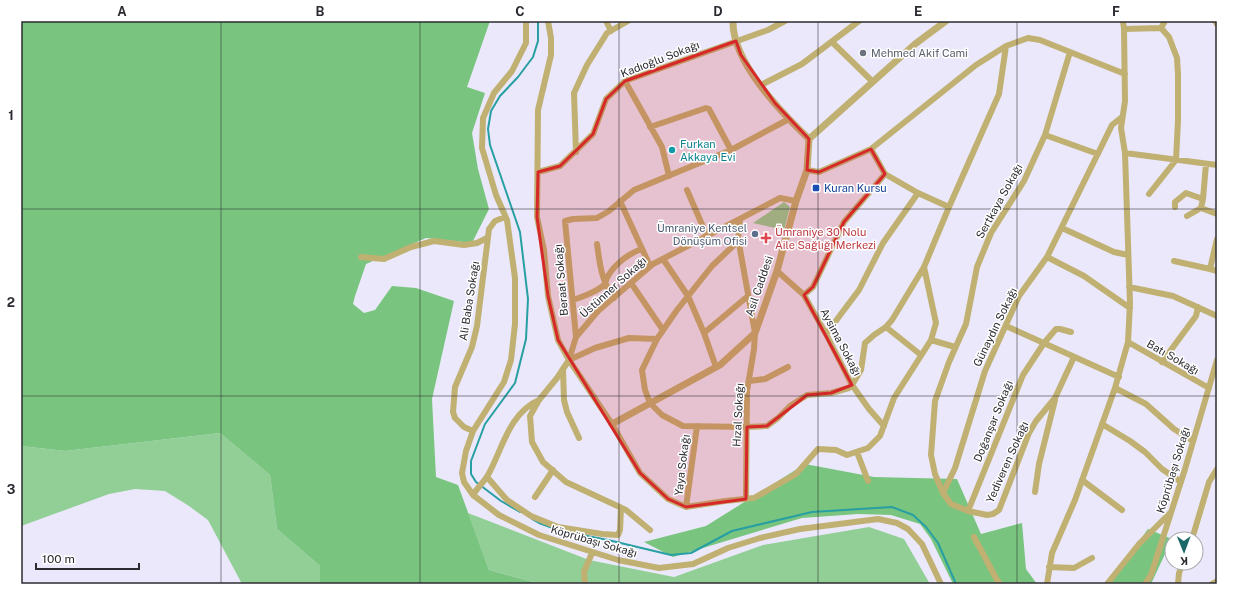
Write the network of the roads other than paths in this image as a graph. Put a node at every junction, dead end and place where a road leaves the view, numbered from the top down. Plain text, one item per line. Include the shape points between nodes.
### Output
1 (526, 21) edge
2 (548, 21) edge
3 (606, 21) edge
4 (628, 21) edge
5 (733, 21) edge
6 (785, 21) edge
7 (859, 21) edge
8 (946, 21) edge
9 (1123, 21) edge
10 (1165, 21) edge
11 (1215, 21) edge
12 (1217, 24) edge
13 (1160, 28) junction
14 (1124, 29) junction
15 (611, 30) junction
16 (736, 41) junction
17 (832, 42) junction
18 (1006, 46) junction
19 (1070, 52) junction
20 (1125, 74) junction
21 (625, 81) junction
22 (873, 82) junction
23 (761, 85) junction
24 (1122, 117) junction
25 (789, 119) junction
26 (650, 127) junction
27 (1045, 135) junction
28 (810, 139) junction
29 (871, 149) junction
30 (731, 150) junction
31 (576, 152) junction
32 (1125, 153) junction
33 (1098, 154) junction
34 (1176, 160) junction
35 (1206, 164) junction
36 (1217, 165) edge
37 (807, 170) junction
38 (538, 172) junction
39 (885, 174) junction
40 (669, 176) junction
41 (687, 190) dead end
42 (918, 193) junction
43 (1149, 194) dead end
44 (1202, 199) junction
45 (620, 201) junction
46 (796, 201) junction
47 (949, 207) junction
48 (1175, 207) dead end
49 (1202, 208) junction
50 (1217, 214) edge
51 (505, 216) junction
52 (1187, 216) dead end
53 (740, 219) junction
54 (1062, 228) junction
55 (707, 236) junction
56 (487, 238) junction
57 (738, 238) junction
58 (1217, 239) edge
59 (597, 244) dead end
60 (642, 249) junction
61 (1128, 255) junction
62 (361, 257) dead end
63 (663, 258) junction
64 (1047, 258) junction
65 (1174, 261) dead end
66 (650, 266) junction
67 (924, 267) junction
68 (1210, 269) junction
69 (777, 271) junction
70 (1217, 271) edge
71 (631, 283) junction
72 (605, 284) junction
73 (1129, 287) junction
74 (688, 296) junction
75 (748, 296) junction
76 (804, 296) junction
77 (614, 298) junction
78 (573, 300) junction
79 (1198, 307) junction
80 (1130, 308) junction
81 (1217, 316) edge
82 (1006, 326) junction
83 (886, 327) junction
84 (663, 330) junction
85 (1071, 332) dead end
86 (704, 333) junction
87 (754, 333) junction
88 (826, 334) junction
89 (576, 337) junction
90 (657, 339) junction
91 (931, 340) junction
92 (1128, 342) junction
93 (1044, 343) junction
94 (955, 347) junction
95 (921, 355) junction
96 (1074, 357) junction
97 (569, 360) junction
98 (1217, 360) edge
99 (1162, 362) junction
100 (716, 367) junction
101 (788, 367) dead end
102 (563, 369) junction
103 (1119, 377) junction
104 (749, 381) junction
105 (852, 385) junction
106 (1115, 388) junction
107 (1209, 388) junction
108 (1055, 398) junction
109 (539, 400) junction
110 (650, 403) junction
111 (612, 424) junction
112 (1102, 424) junction
113 (697, 426) junction
114 (884, 426) junction
115 (746, 427) junction
116 (473, 431) junction
117 (579, 438) dead end
118 (1193, 441) junction
119 (857, 452) junction
120 (931, 455) joint
121 (1217, 469) edge
122 (553, 470) junction
123 (485, 479) junction
124 (1082, 480) junction
125 (868, 481) dead end
126 (1181, 482) junction
127 (1035, 492) dead end
128 (943, 493) junction
129 (473, 495) junction
130 (535, 497) dead end
131 (746, 499) junction
132 (686, 507) junction
133 (621, 508) junction
134 (1122, 510) dead end
135 (968, 511) junction
136 (1171, 512) junction
137 (650, 530) dead end
138 (1194, 531) edge
139 (974, 537) dead end
140 (592, 552) junction
141 (1092, 558) dead end
142 (1050, 567) junction
143 (1180, 571) edge
144 (1217, 581) edge
145 (585, 584) edge
146 (941, 584) edge
147 (1000, 584) edge
148 (1047, 584) edge
149 (1107, 584) edge
150 (1145, 584) edge
151 (1178, 584) edge
152 (1212, 584) edge

1 - 51 street, Köprübaşı Sokağı via 526,43 512,71 494,93 483,118 482,148
2 - 38 street via 551,55 538,110
3 - 15 street
4 - 15 street
5 - 16 street
6 - 16 street, Kadıoğlu Sokağı
7 - 17 street
8 - 22 street via 915,44
9 - 14 street
10 - 13 street
11 - 12 street
13 - 14 street
13 - 34 street via 1169,37 1177,58
14 - 20 street
15 - 31 street via 586,65 574,93
16 - 21 street, Kadıoğlu Sokağı
16 - 23 street via 741,55
17 - 22 street
17 - 23 street via 802,64
18 - 19 street via 1028,38
18 - 29 street via 976,65
18 - 47 street via 999,94
19 - 20 street
19 - 27 street, Sertkaya Sokağı
20 - 24 street
21 - 26 street
21 - 31 street, Kadıoğlu Sokağı via 606,99 593,134
22 - 28 street
23 - 25 street
24 - 32 street
24 - 33 street, Günaydın Sokağı via 1112,125
25 - 28 street
25 - 30 street
26 - 30 street via 706,108 709,109
26 - 40 street via 662,147
27 - 33 street
27 - 94 street, Sertkaya Sokağı via 1024,181 991,233 977,267 966,324
28 - 37 street, Asil Caddesi
29 - 37 street via 819,172
29 - 39 street
30 - 40 street
31 - 38 street, Kadıoğlu Sokağı via 560,166
32 - 34 street
32 - 61 street
33 - 54 street, Günaydın Sokağı
34 - 35 street
34 - 43 street
35 - 36 street
35 - 44 street
37 - 46 street, Asil Caddesi
38 - 97 street via 537,217 544,250 548,296 558,340
39 - 42 street
39 - 76 street via 844,222 813,287
40 - 45 street via 634,190
41 - 55 street
42 - 47 street
42 - 88 street via 883,243 859,290
44 - 48 street via 1186,193 1175,202
44 - 49 street
45 - 60 street
45 - 78 street, Beraat Sokağı via 597,218 565,221
46 - 53 street, Üstünner Sokağı via 780,198
46 - 69 street, Asil Caddesi
47 - 67 street
49 - 50 street
49 - 52 street
51 - 56 street, Ali Baba Sokağı via 495,221 489,229
51 - 116 street, Köprübaşı Sokağı via 515,278 515,324 510,360 504,382
53 - 55 street, Üstünner Sokağı
53 - 57 street, Hızal Sokağı
54 - 61 street via 1114,252
54 - 64 street, Günaydın Sokağı
55 - 63 street, Üstünner Sokağı
56 - 62 street via 464,245 434,241 411,247 384,259
56 - 116 street, Ali Baba Sokağı via 477,326 472,347 455,387 453,412 464,427
57 - 74 street
57 - 75 street, Hızal Sokağı
58 - 68 street
59 - 72 street
60 - 66 street
60 - 72 street via 633,252 616,266
61 - 73 street
63 - 66 street, Üstünner Sokağı
63 - 74 street
64 - 80 street via 1084,276
64 - 82 street, Günaydın Sokağı via 1019,296
65 - 68 street
66 - 71 street, Üstünner Sokağı
67 - 83 street
67 - 91 street via 936,323
68 - 70 street
69 - 76 street, Aysima Sokağı
69 - 87 street, Asil Caddesi
71 - 77 street, Üstünner Sokağı
71 - 84 street
72 - 77 street
72 - 78 street via 591,294
73 - 79 street via 1173,296
73 - 80 street
74 - 84 street
74 - 86 street
75 - 86 street
75 - 87 street, Hızal Sokağı
76 - 88 street, Aysima Sokağı
77 - 89 street, Üstünner Sokağı via 598,311
78 - 89 street, Beraat Sokağı
79 - 81 street
79 - 99 street via 1196,316
80 - 92 street
82 - 93 street
82 - 128 street, Günaydın Sokağı via 984,372 956,468
83 - 95 street
83 - 105 street via 865,343 861,370
84 - 90 street
85 - 93 street, Doğanşar Sokağı via 1056,329
86 - 100 street
87 - 100 street, Asil Caddesi
87 - 104 street, Hızal Sokağı
88 - 105 street, Aysima Sokağı
89 - 97 street, Üstünner Sokağı
90 - 97 street via 629,338 595,348
90 - 110 street via 642,370
91 - 94 street
91 - 95 street
92 - 99 street, Batı Sokağı
92 - 103 street
93 - 96 street
93 - 135 street, Doğanşar Sokağı via 1023,375
94 - 120 street, Sertkaya Sokağı via 935,401
95 - 114 street via 894,398
96 - 103 street
96 - 108 street, Yediveren Sokağı
97 - 102 street
97 - 111 street
98 - 107 street, Köprübaşı Sokağı
99 - 107 street, Batı Sokağı
100 - 110 street, Asil Caddesi
101 - 104 street via 765,379
102 - 109 street
102 - 117 street via 564,400
103 - 106 street
104 - 115 street, Hızal Sokağı
105 - 114 street, Aysima Sokağı
105 - 115 street via 831,393 807,395 767,426
106 - 112 street
106 - 118 street via 1146,404 1174,429
107 - 118 street, Köprübaşı Sokağı
108 - 127 street, Yediveren Sokağı
108 - 135 street, Yediveren Sokağı via 1029,433 999,510 987,516
109 - 122 street via 530,416 532,442 542,462
109 - 123 street via 521,413 512,426
110 - 111 street, Asil Caddesi
110 - 113 street via 662,414 683,426
111 - 132 street via 640,473 668,499
112 - 124 street
112 - 126 street via 1145,452 1162,469
113 - 115 street
113 - 132 street, Yaya Sokağı
114 - 119 street via 880,436 868,448
115 - 131 street, Hızal Sokağı
116 - 129 street, Köprübaşı Sokağı via 462,473 464,482
118 - 126 street, Köprübaşı Sokağı
119 - 125 street
119 - 131 street via 847,455 836,450 818,449 796,474 754,498
120 - 128 street, Yediveren Sokağı
121 - 138 street via 1209,482
122 - 130 street
122 - 133 street via 566,482
123 - 129 street
123 - 133 street via 507,500 531,516 558,527 618,534
124 - 134 street
124 - 142 street via 1052,553
126 - 136 street, Köprübaşı Sokağı
128 - 135 street, Yediveren Sokağı via 951,504
129 - 140 street, Köprübaşı Sokağı via 499,516 539,535
131 - 132 street
133 - 137 street
136 - 149 street via 1139,544
136 - 150 street, Köprübaşı Sokağı via 1151,575
139 - 147 street
140 - 145 street via 584,572
140 - 146 street, Köprübaşı Sokağı via 659,568 693,564 728,548 800,529 878,519 897,523 908,529 922,544
141 - 142 street via 1074,568
142 - 148 street
143 - 151 street
144 - 152 street

